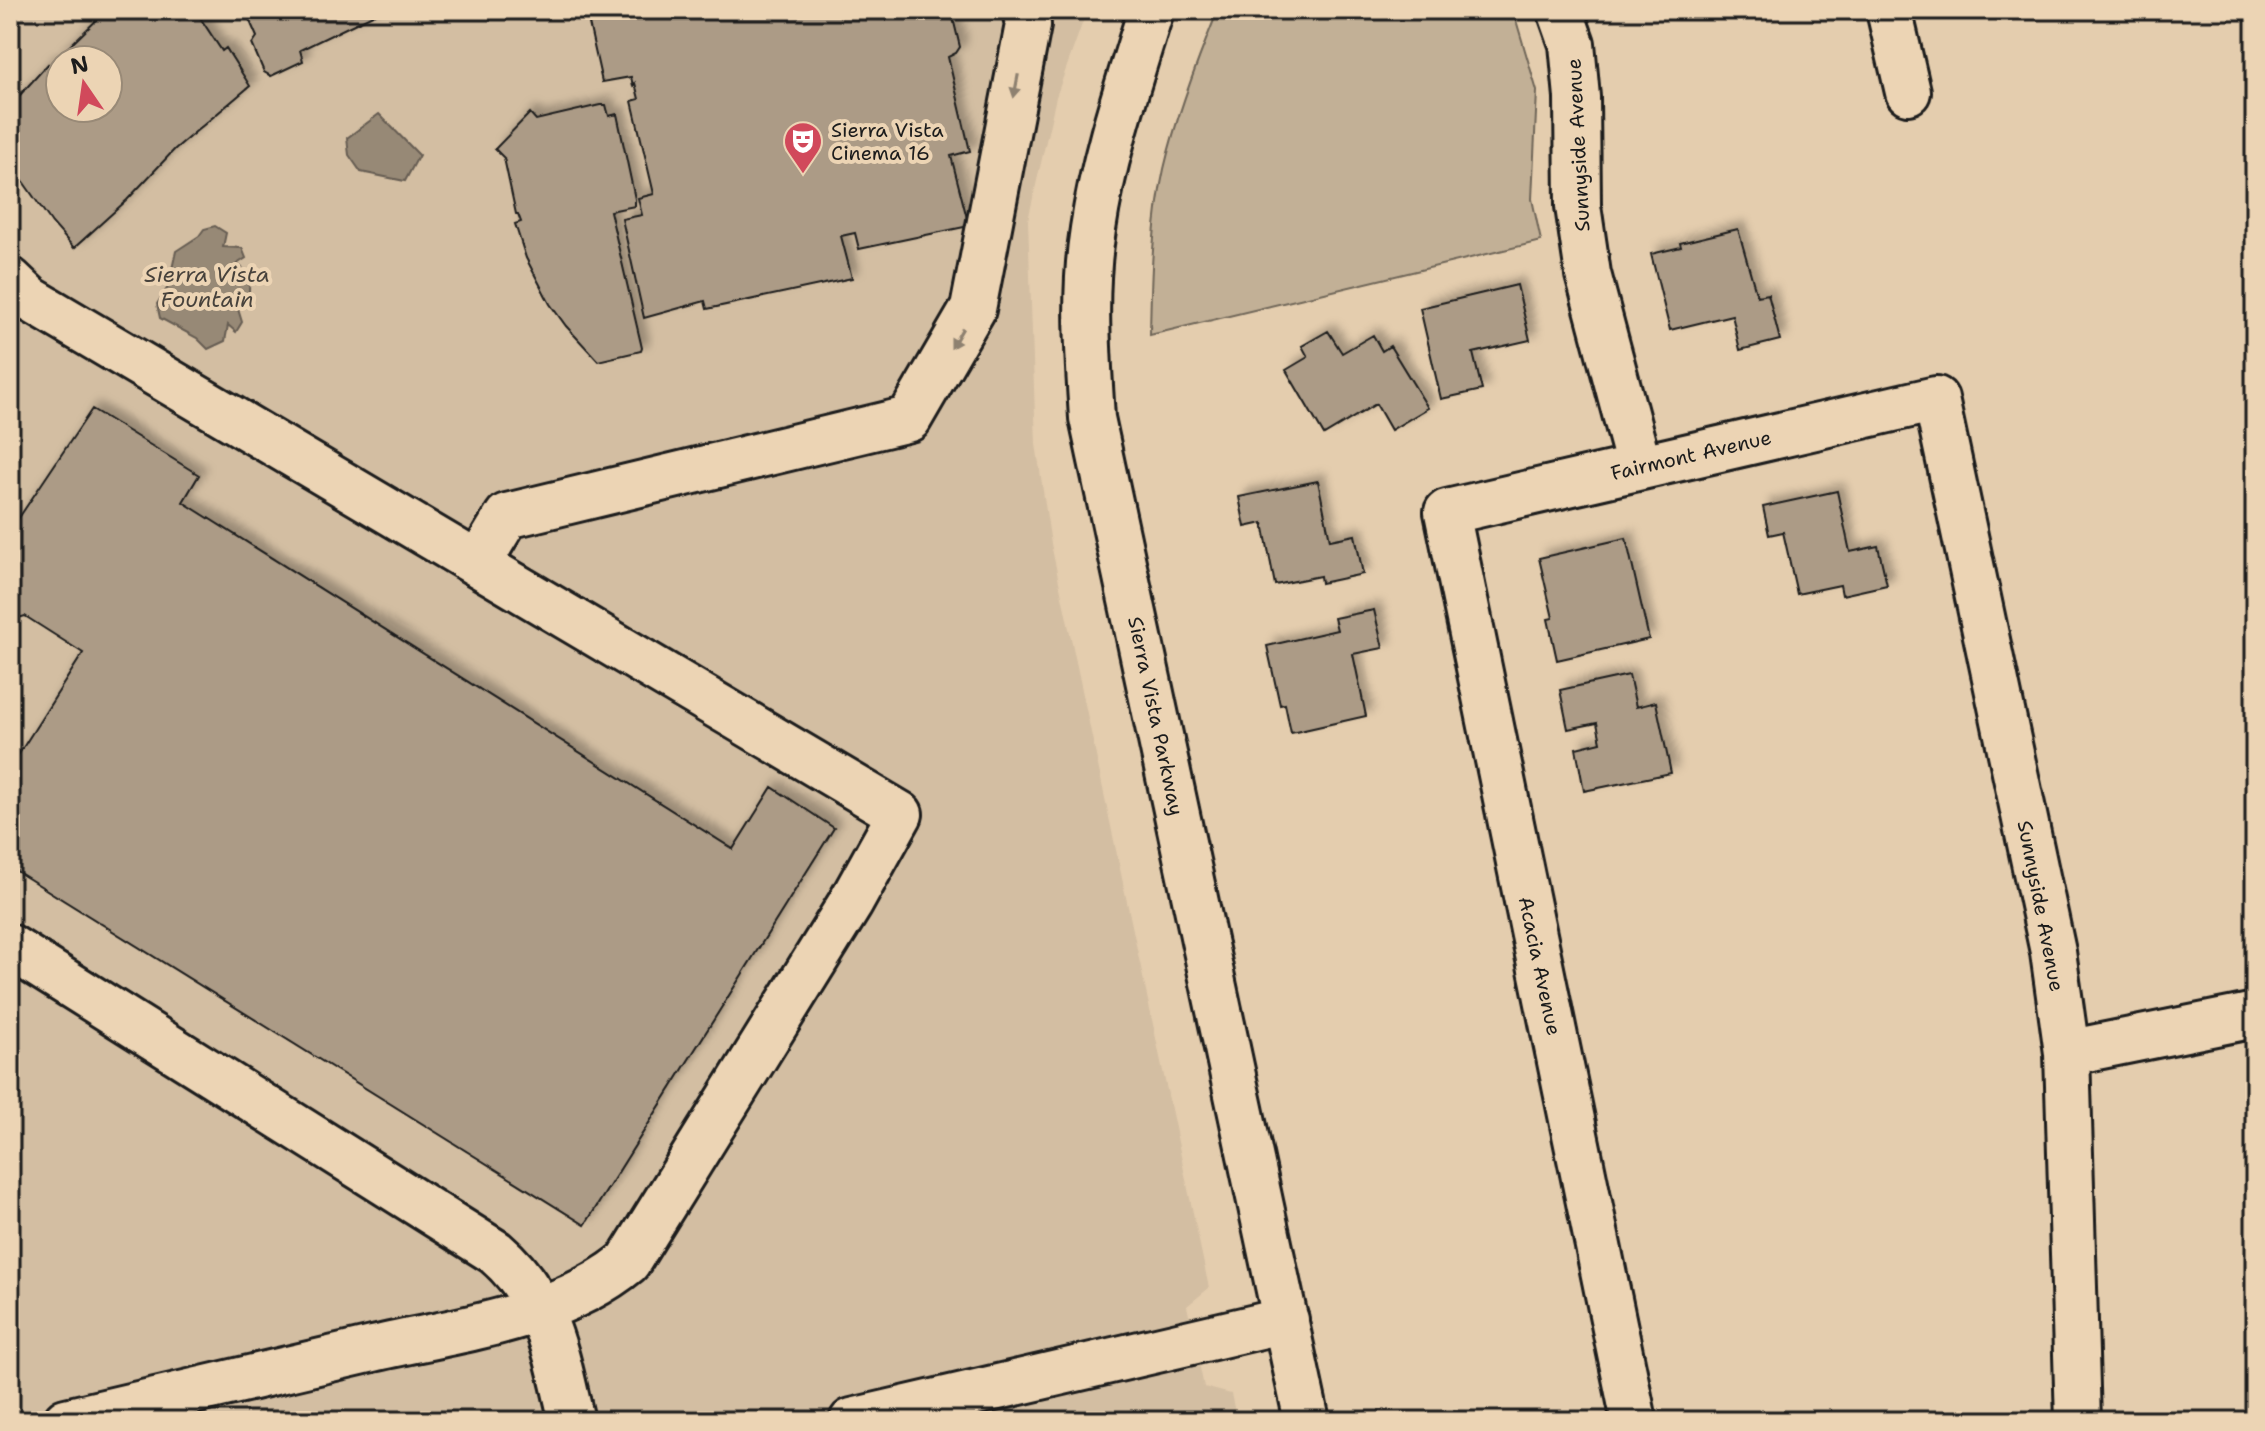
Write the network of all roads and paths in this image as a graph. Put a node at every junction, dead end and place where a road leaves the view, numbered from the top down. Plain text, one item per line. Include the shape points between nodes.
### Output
1 (1025, 10) edge
2 (1151, 10) edge
3 (1560, 10) edge
4 (1889, 10) edge
5 (1908, 92) dead end
6 (10, 280) edge
7 (1936, 399) joint
8 (1639, 466) junction
9 (1447, 512) joint
10 (478, 564) junction
11 (10, 947) edge
12 (2255, 1015) edge
13 (2067, 1053) junction
14 (541, 1307) junction
15 (1286, 1320) junction
16 (66, 1421) edge
17 (572, 1421) edge
18 (852, 1421) edge
19 (1307, 1421) edge
20 (1634, 1421) edge
21 (2078, 1421) edge

1 -> 10 street via 1028,25 973,309 909,419 507,516
2 - 15 street, Sierra Vista Parkway via 1113,133 1093,229 1085,317 1092,418
3 - 8 street, Sunnyside Avenue via 1572,44 1578,206 1588,274
4 - 5 street
6 - 10 street via 30,299
7 - 8 street, Fairmont Avenue
7 - 13 street, Sunnyside Avenue via 2053,952
8 - 9 street, Fairmont Avenue
9 - 20 street, Acacia Avenue
10 - 14 street via 900,814 628,1262 581,1294
11 - 14 street via 495,1252 525,1281
12 - 13 street
13 - 21 street, Sunnyside Avenue
14 - 16 street
14 - 17 street
15 - 18 street
15 - 19 street, Sierra Vista Parkway

